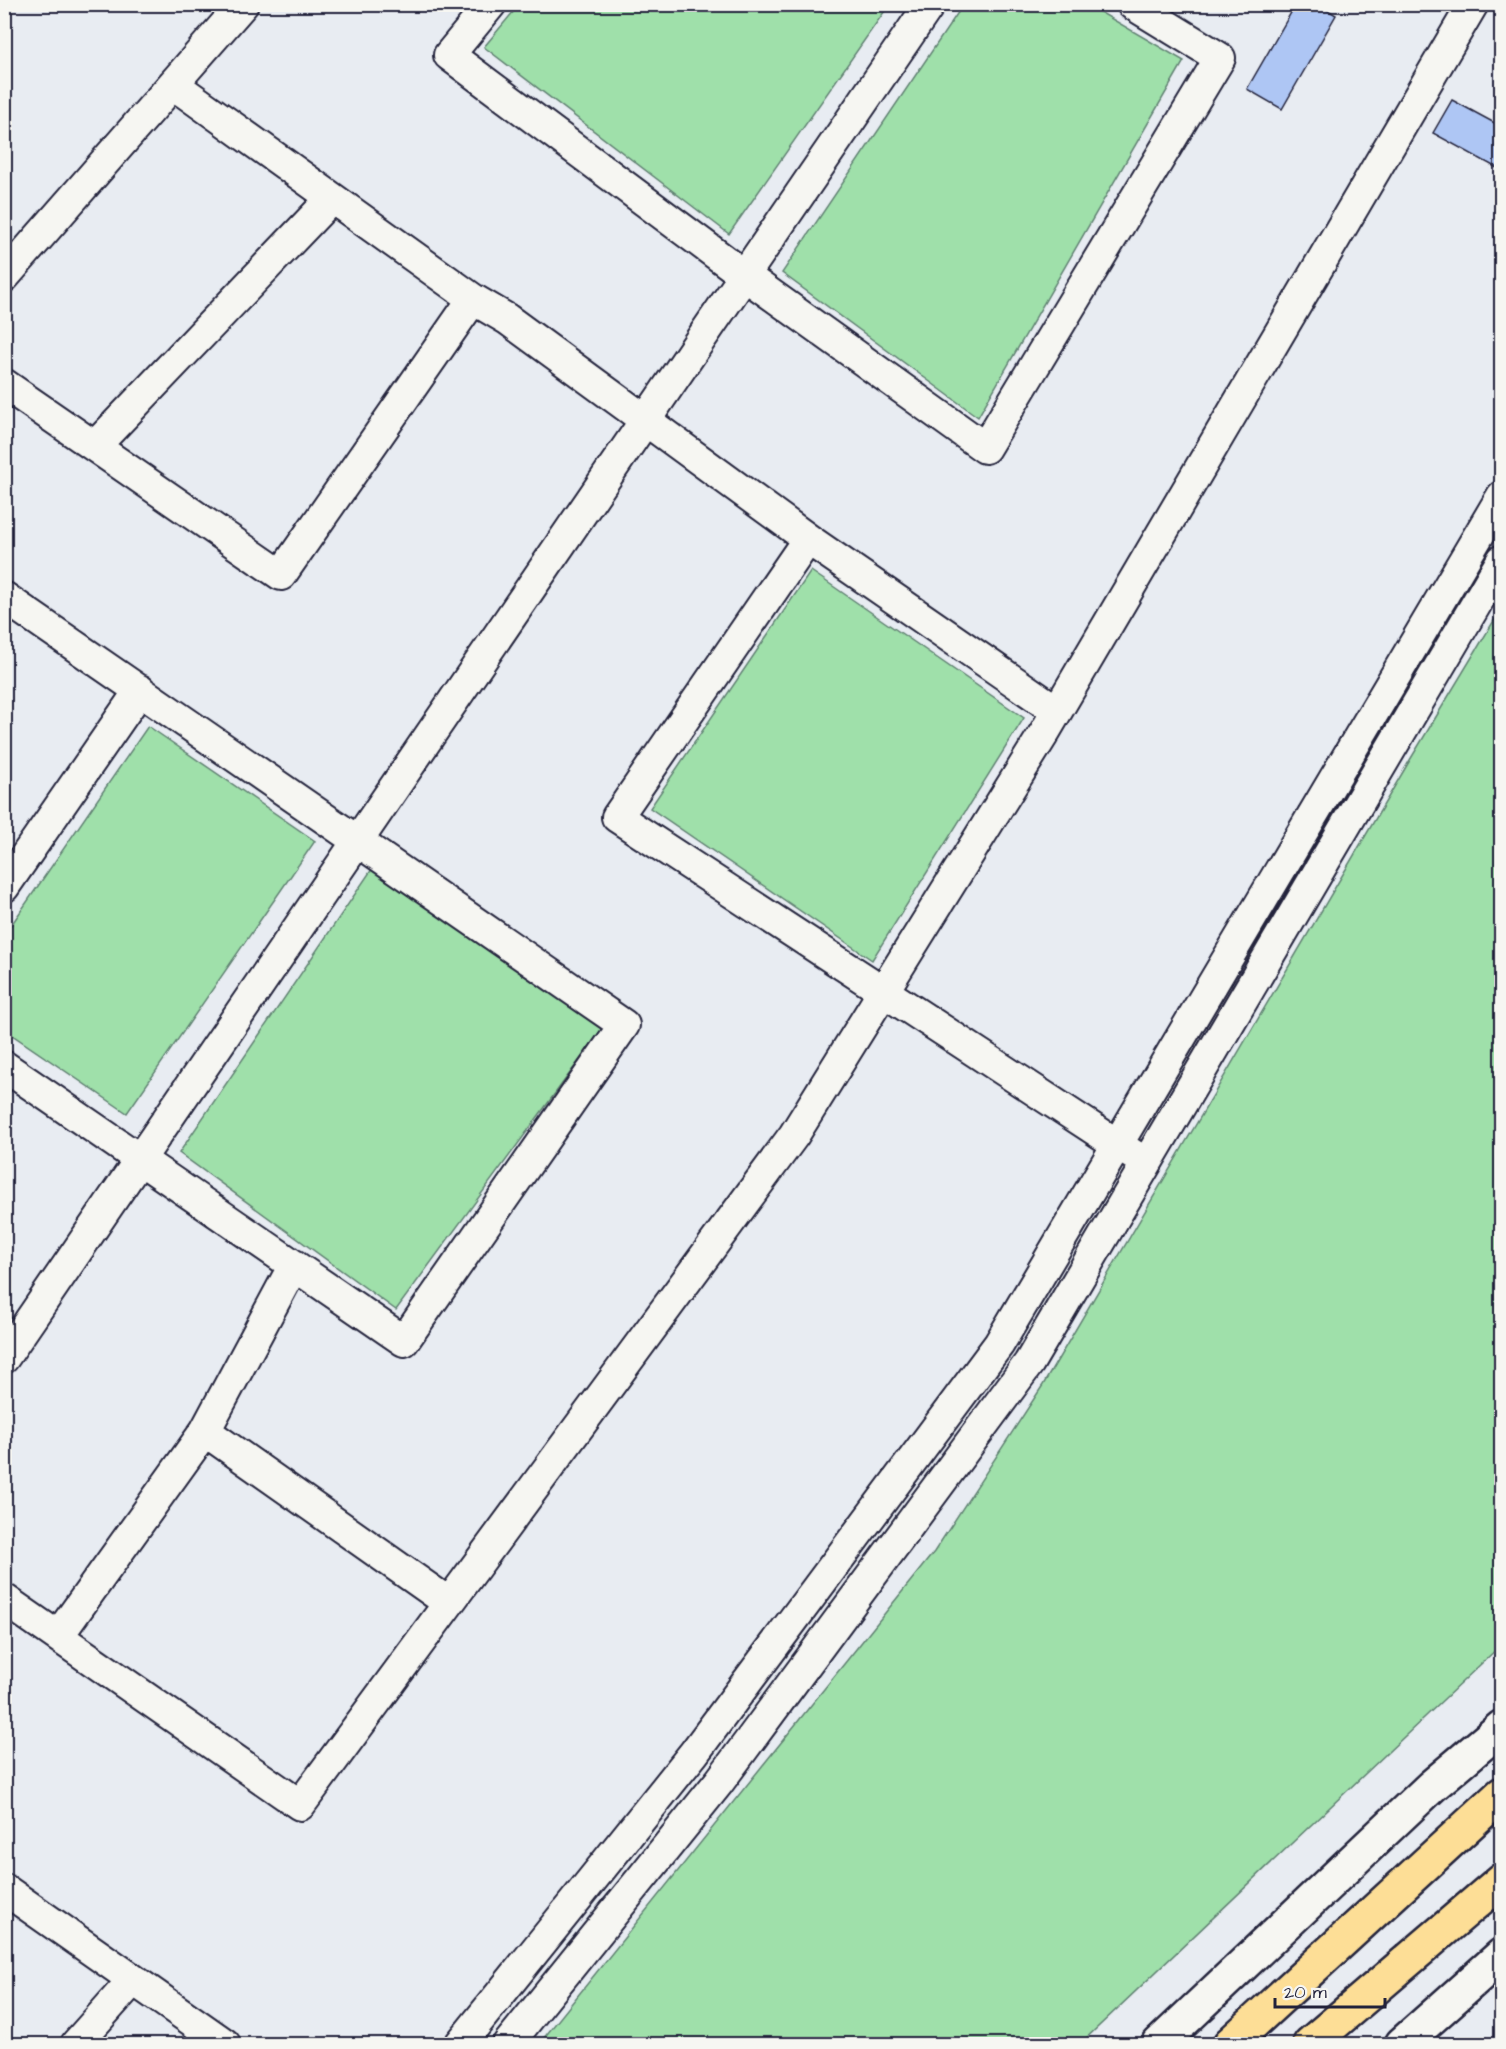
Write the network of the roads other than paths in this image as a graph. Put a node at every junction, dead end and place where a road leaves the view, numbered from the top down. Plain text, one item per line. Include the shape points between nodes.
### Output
1 (243, 4) edge
2 (491, 4) edge
3 (930, 4) edge
4 (1132, 4) edge
5 (1473, 4) edge
6 (173, 84) junction
7 (332, 198) junction
8 (744, 275) junction
9 (4, 277) edge
10 (473, 299) junction
11 (4, 384) edge
12 (646, 419) junction
13 (95, 446) junction
14 (1502, 495) edge
15 (808, 538) junction
16 (1502, 560) edge
17 (4, 597) edge
18 (140, 690) junction
19 (1057, 711) junction
20 (357, 841) junction
21 (4, 887) edge
22 (883, 991) junction
23 (4, 1066) edge
24 (1118, 1144) junction
25 (140, 1159) junction
26 (1147, 1163) junction
27 (294, 1265) junction
28 (9, 1341) edge
29 (205, 1431) junction
30 (4, 1599) edge
31 (449, 1603) junction
32 (58, 1636) junction
33 (1502, 1727) edge
34 (1502, 1794) edge
35 (1502, 1880) edge
36 (4, 1889) edge
37 (1502, 1955) edge
38 (133, 1980) junction
39 (76, 2044) edge
40 (225, 2044) edge
41 (460, 2044) edge
42 (508, 2044) edge
43 (1159, 2044) edge
44 (1230, 2044) edge
45 (1310, 2044) edge
46 (1402, 2044) edge

1 - 6 street
2 - 8 street via 449,55
3 - 8 street
4 - 8 street via 1220,58 985,448
5 - 19 street
6 - 7 street
6 - 9 street
7 - 10 street
7 - 13 street
8 - 12 street
10 - 12 street
10 - 13 street via 281,575
11 - 13 street
12 - 15 street
12 - 20 street
14 - 24 street
15 - 19 street
15 - 22 street via 617,817
16 - 26 street
17 - 18 street
18 - 20 street
18 - 21 street
19 - 22 street
20 - 25 street
20 - 27 street via 624,1025 404,1341
22 - 24 street
22 - 31 street via 794,1135
23 - 25 street
24 - 26 street
24 - 41 street via 999,1344 694,1753
25 - 27 street
25 - 28 street
26 - 42 street via 1029,1363 719,1782
27 - 29 street
29 - 31 street
29 - 32 street
30 - 32 street
31 - 32 street via 300,1805
33 - 43 street via 1432,1786
34 - 44 highway
35 - 45 highway
36 - 38 street
37 - 46 street
38 - 39 street
38 - 40 street

